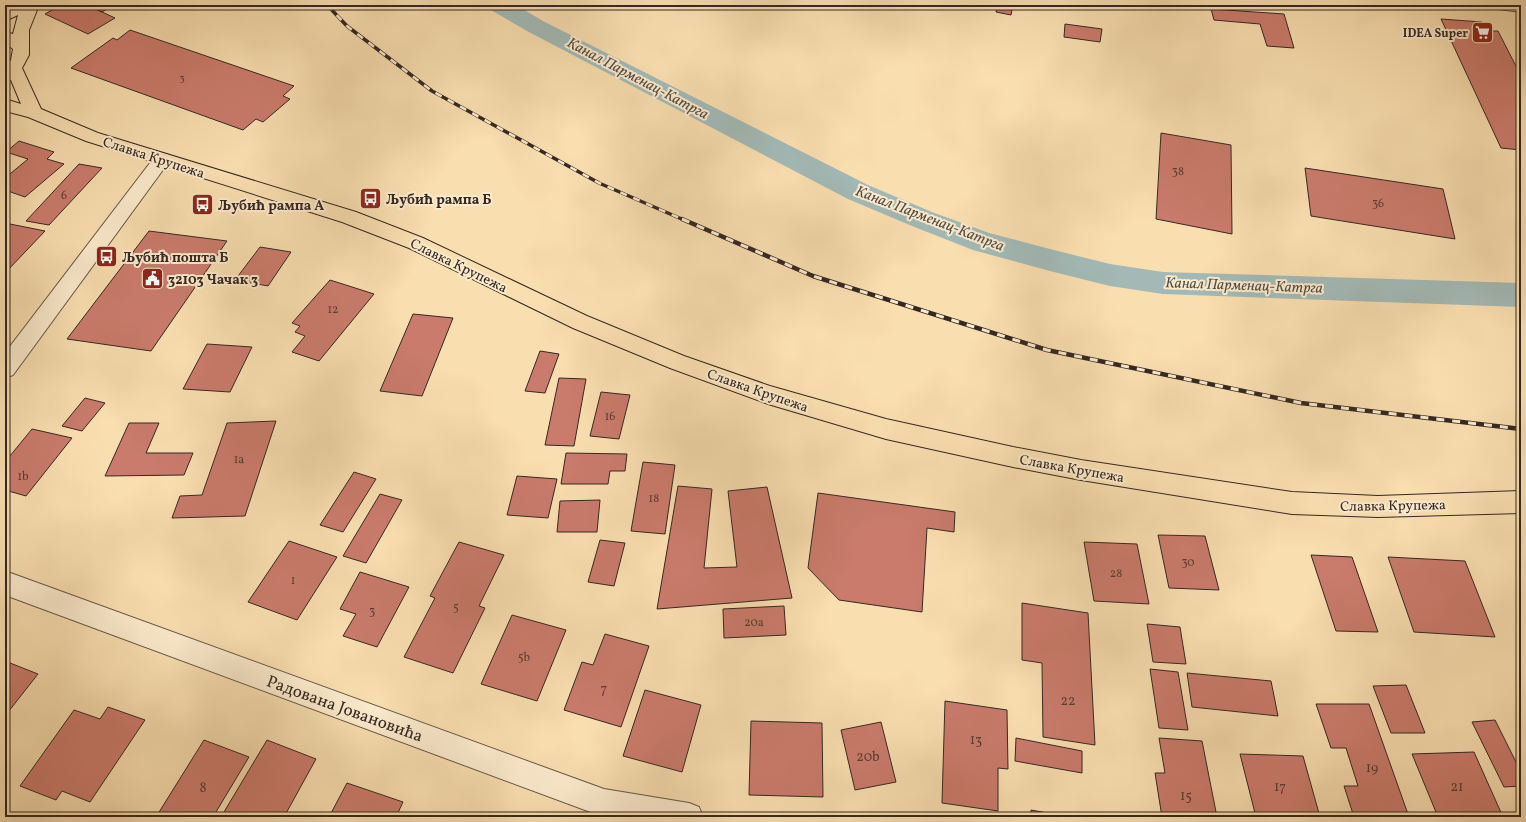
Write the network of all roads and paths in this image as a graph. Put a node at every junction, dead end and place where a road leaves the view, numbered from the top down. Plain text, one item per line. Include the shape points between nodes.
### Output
1 (24, 5) edge
2 (32, 5) edge
3 (1510, 6) edge
4 (5, 16) edge
5 (1521, 24) edge
6 (5, 37) edge
7 (20, 48) junction
8 (10, 72) edge
9 (5, 105) edge
10 (34, 113) junction
11 (162, 159) junction
12 (5, 369) edge
13 (1521, 502) edge
14 (5, 583) edge
15 (602, 810) edge
16 (689, 817) edge

1 - 4 main road
2 - 7 main road via 22,21
3 - 5 street
6 - 7 main road via 16,42
7 - 8 main road via 22,54
8 - 10 main road
9 - 10 main road, Славка Крупежа
10 - 11 main road, Славка Крупежа via 92,137
11 - 12 street
11 - 13 main road, Славка Крупежа via 349,217 423,246 580,322 676,362 775,397 886,429 966,448 1081,470 1317,506
14 - 15 street, Радована Јовановића
15 - 16 street, Радована Јовановића

